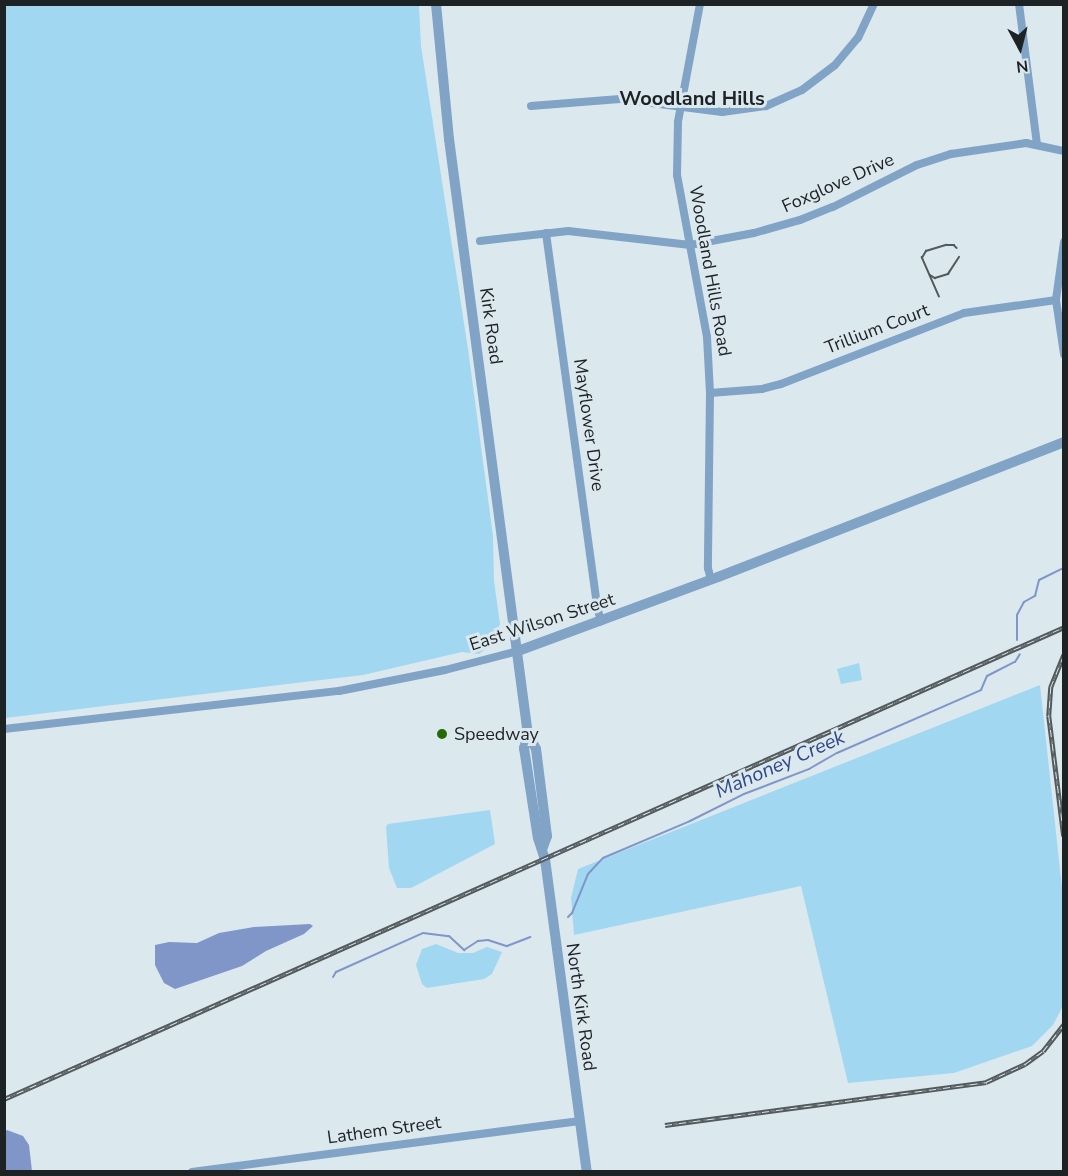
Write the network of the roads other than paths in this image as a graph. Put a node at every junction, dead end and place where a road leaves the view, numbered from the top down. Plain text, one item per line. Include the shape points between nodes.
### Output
1 (436, 4) edge
2 (700, 4) edge
3 (874, 4) edge
4 (1019, 4) edge
5 (531, 106) dead end
6 (681, 106) junction
7 (1037, 144) junction
8 (1064, 151) edge
9 (546, 233) junction
10 (480, 241) dead end
11 (1064, 242) edge
12 (690, 245) junction
13 (1056, 300) junction
14 (1064, 354) edge
15 (710, 393) junction
16 (1064, 442) edge
17 (711, 580) junction
18 (601, 621) junction
19 (518, 651) junction
20 (4, 729) edge
21 (580, 1121) junction
22 (192, 1172) edge
23 (587, 1172) edge

1 - 19 street, Kirk Road via 451,150
2 - 6 street, Woodland Hills Road
3 - 6 street via 864,28 843,57 794,95 744,110 711,111
4 - 7 street
5 - 6 street via 620,99
6 - 12 street, Woodland Hills Road via 677,175
7 - 8 street, Foxglove Drive
7 - 12 street, Foxglove Drive via 1001,145 939,157 800,220
9 - 10 street, Foxglove Drive
9 - 12 street, Foxglove Drive via 568,231
9 - 18 street, Mayflower Drive
11 - 13 street
12 - 15 street, Woodland Hills Road via 707,337
13 - 14 street
13 - 15 street, Trillium Court via 964,313 782,384
15 - 17 street, Woodland Hills Road
16 - 17 street, East Wilson Street
17 - 18 street, East Wilson Street
18 - 19 street, East Wilson Street
19 - 20 street, East Wilson Street via 435,673 339,691
19 - 21 street, North Kirk Road via 528,735 536,748 547,836 543,848
21 - 22 street, Lathem Street
21 - 23 street, North Kirk Road

